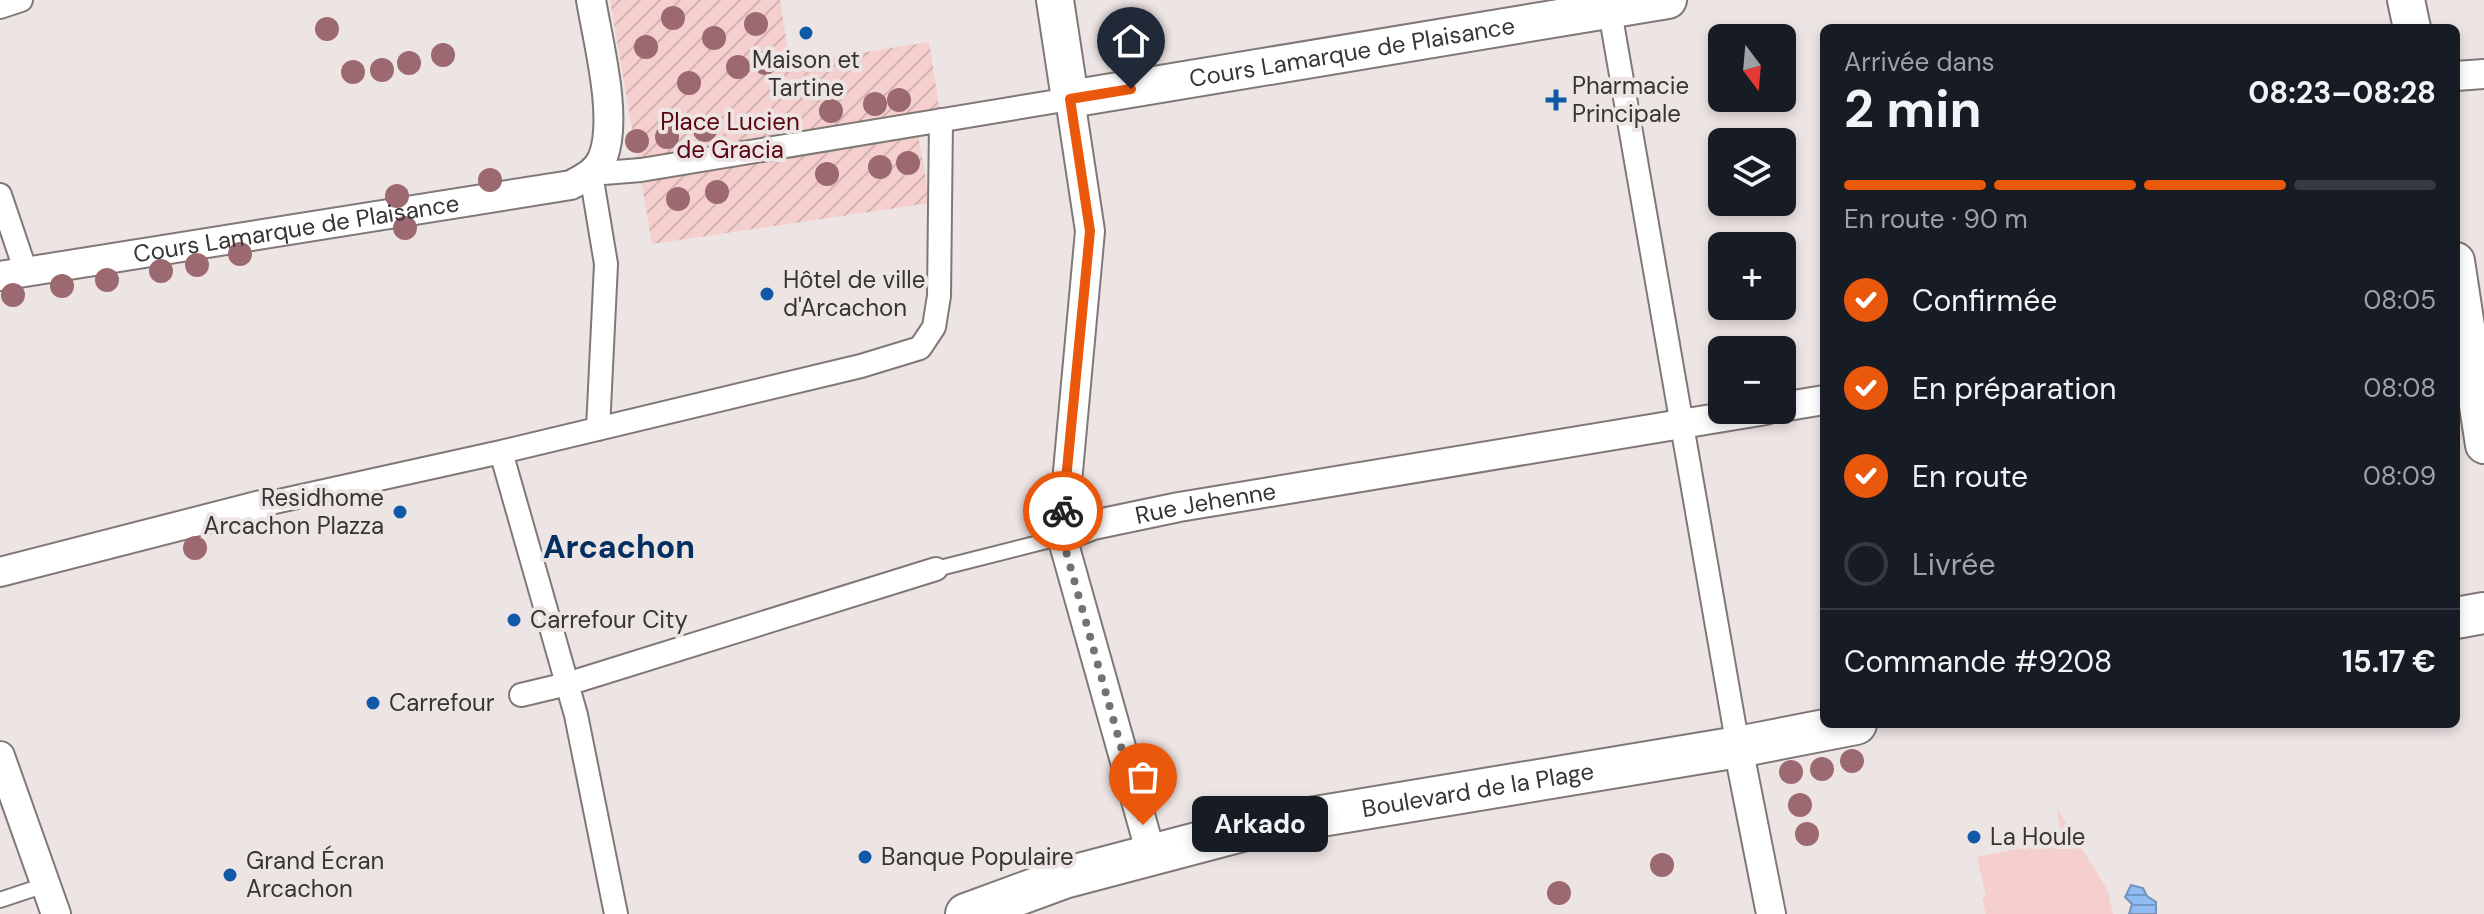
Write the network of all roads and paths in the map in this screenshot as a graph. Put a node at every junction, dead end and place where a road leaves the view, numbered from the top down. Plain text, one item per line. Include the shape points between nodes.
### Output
1 (21, 0) edge
2 (591, 0) edge
3 (1055, 0) edge
4 (1668, 0) edge
5 (2406, 0) edge
6 (1609, 5) edge
7 (0, 7) edge
8 (2411, 24) edge
9 (2484, 74) edge
10 (2460, 76) edge
11 (1070, 99) junction
12 (941, 120) junction
13 (591, 174) junction
14 (0, 195) edge
15 (13, 274) edge
16 (2460, 297) edge
17 (1820, 401) edge
18 (1796, 405) edge
19 (1708, 420) edge
20 (1681, 425) junction
21 (598, 429) junction
22 (2484, 445) edge
23 (501, 452) junction
24 (261, 505) joint
25 (1062, 537) junction
26 (936, 569) joint
27 (0, 572) edge
28 (2484, 613) edge
29 (2460, 617) edge
30 (567, 684) junction
31 (521, 695) dead end
32 (1835, 728) edge
33 (1738, 747) junction
34 (0, 756) edge
35 (1151, 854) junction
36 (45, 885) junction
37 (0, 900) edge
38 (56, 914) edge
39 (616, 914) edge
40 (966, 914) edge
41 (1771, 914) edge

1 - 7 street
2 - 13 street via 609,125 603,157
3 - 11 street
4 - 6 street, Cours Lamarque de Plaisance
5 - 8 street
6 - 11 street, Cours Lamarque de Plaisance
6 - 20 street
9 - 10 street
11 - 12 street, Cours Lamarque de Plaisance
11 - 25 street via 1090,231
12 - 13 street
12 - 21 street via 939,296 934,327 920,348
13 - 15 street, Cours Lamarque de Plaisance via 571,185
13 - 21 street via 606,264
14 - 15 street
16 - 22 street
17 - 18 street
19 - 20 street, Rue Jehenne
20 - 25 street, Rue Jehenne via 1179,507
20 - 33 street
21 - 23 street
23 - 24 street
23 - 30 street
24 - 27 street
25 - 26 lane, Rue Jehenne
25 - 35 street
26 - 30 street, Rue Jehenne
28 - 29 main road
30 - 31 street, Rue Jehenne
30 - 39 street
32 - 33 main road, Boulevard de la Plage
33 - 35 main road, Boulevard de la Plage via 1261,826
33 - 41 street
34 - 36 street
35 - 40 main road, Boulevard de la Plage via 1064,878
36 - 37 lane
36 - 38 street

